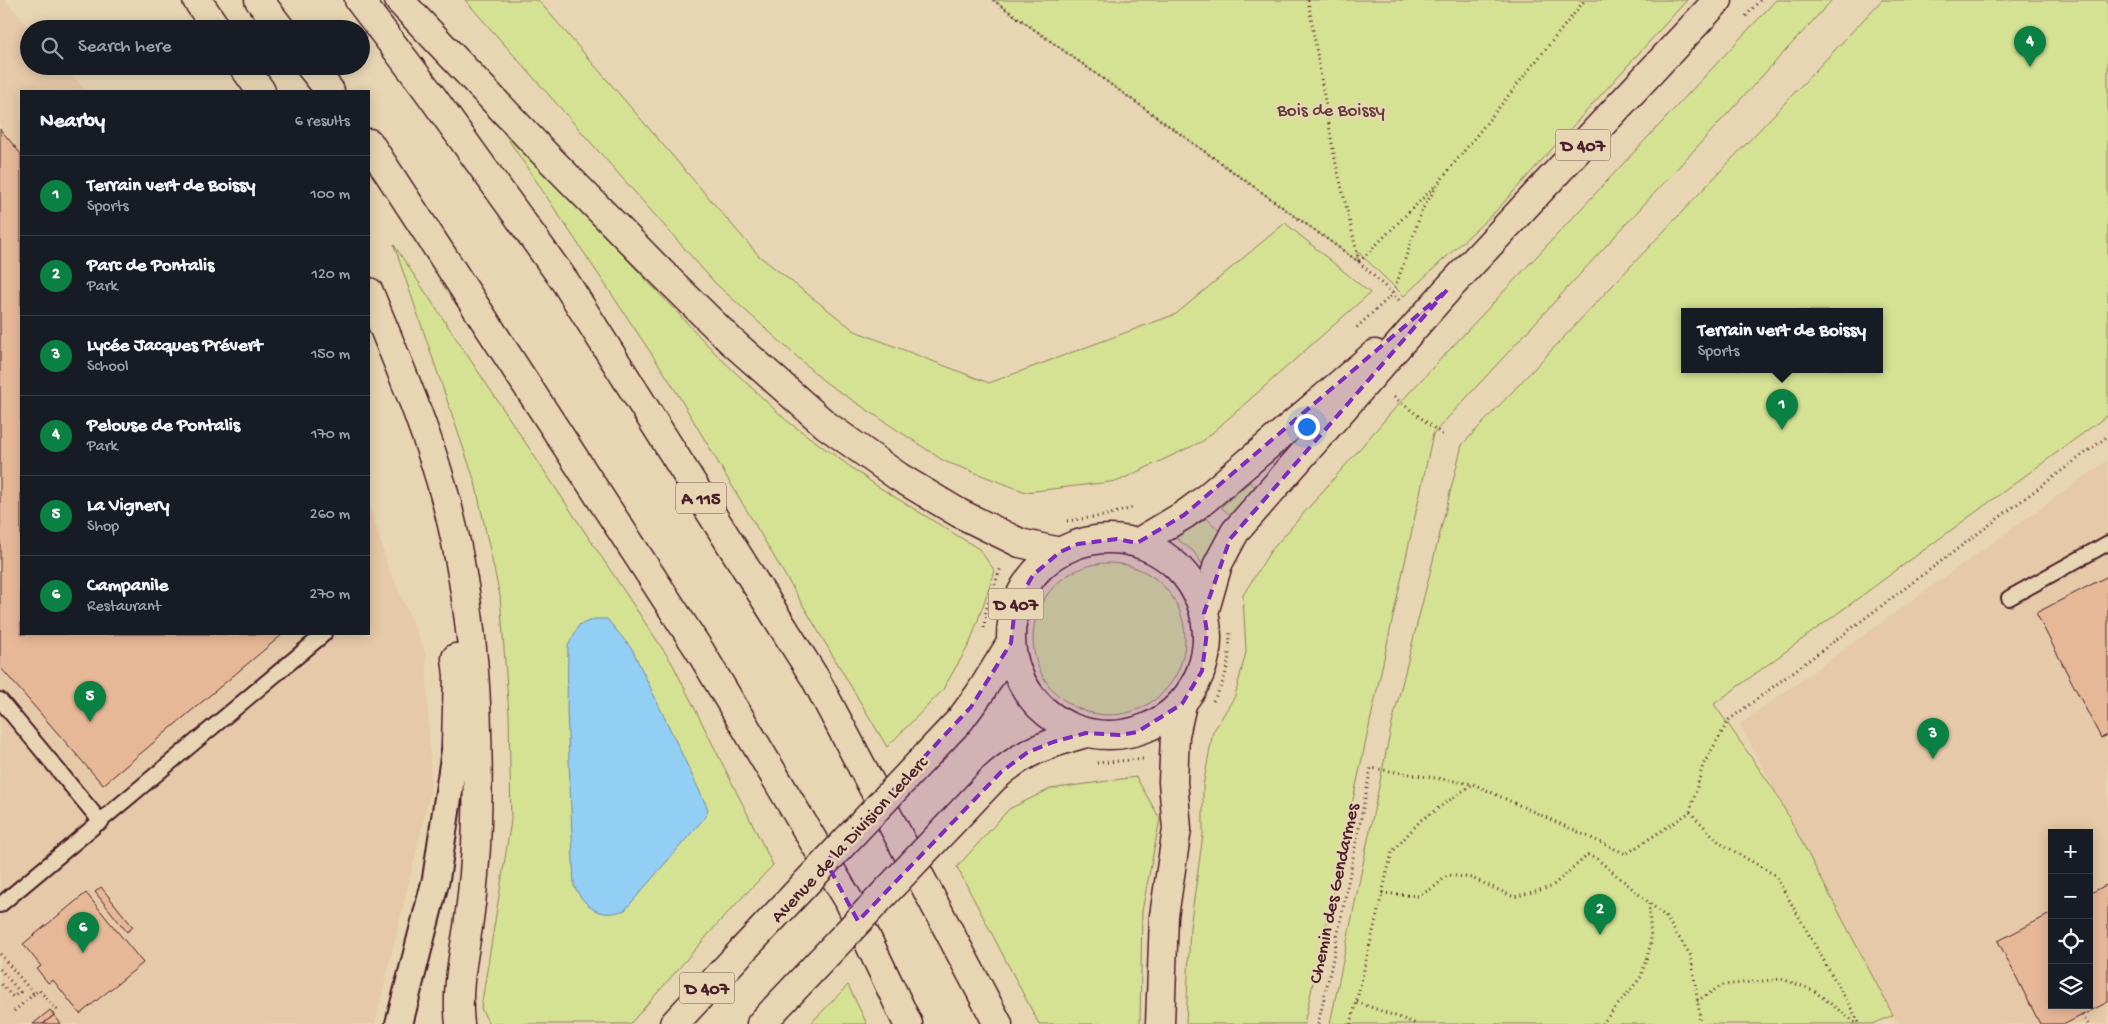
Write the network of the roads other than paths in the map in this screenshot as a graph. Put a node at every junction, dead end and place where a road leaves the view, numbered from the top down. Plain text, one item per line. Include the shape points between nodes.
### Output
1 (196, 0) edge
2 (259, 0) edge
3 (359, 0) edge
4 (399, 0) edge
5 (1718, 0) edge
6 (210, 20) edge
7 (274, 20) edge
8 (249, 75) edge
9 (317, 75) edge
10 (260, 90) edge
11 (329, 90) edge
12 (370, 145) edge
13 (1447, 290) junction
14 (370, 294) edge
15 (419, 415) junction
16 (1137, 543) junction
17 (2108, 543) edge
18 (1060, 552) junction
19 (2009, 598) dead end
20 (1204, 613) junction
21 (323, 635) edge
22 (1010, 643) junction
23 (0, 700) edge
24 (1182, 704) junction
25 (1086, 733) junction
26 (456, 744) joint
27 (101, 822) junction
28 (0, 905) edge
29 (768, 1017) edge
30 (399, 1024) edge
31 (460, 1024) edge
32 (674, 1024) edge
33 (908, 1024) edge
34 (998, 1024) edge
35 (1160, 1024) edge

1 - 6 main road
2 - 7 main road
3 - 34 main road, A 115 via 566,283 815,678
4 - 18 main road via 659,270 730,340 826,425 959,513 1020,543
5 - 13 main road, D 407
8 - 10 main road
9 - 11 main road
12 - 33 main road via 700,651 848,899
13 - 16 main road, D 407 via 1203,501
13 - 20 main road, D 407 via 1235,532 1218,564
14 - 15 main road
15 - 26 main road via 440,537 458,675
15 - 31 main road via 447,504 472,636 478,707 476,840 459,991
16 - 18 main road, D 407 via 1098,540
16 - 20 main road, D 407 via 1167,558 1180,569 1199,597
17 - 19 lane
18 - 22 main road, D 407 via 1039,569 1022,590 1011,624
20 - 24 main road, D 407 via 1207,642 1202,671
21 - 27 lane
22 - 25 main road, D 407 via 1019,677 1033,700 1053,718
22 - 32 main road, Avenue de la Division Leclerc / D 407, bridge via 960,720
23 - 27 lane
24 - 25 main road, D 407 via 1154,725 1138,732 1103,736
24 - 35 main road via 1175,735 1178,829 1164,916
25 - 29 main road, D 407, bridge via 1028,752 992,780
26 - 30 street via 436,879
27 - 28 lane

